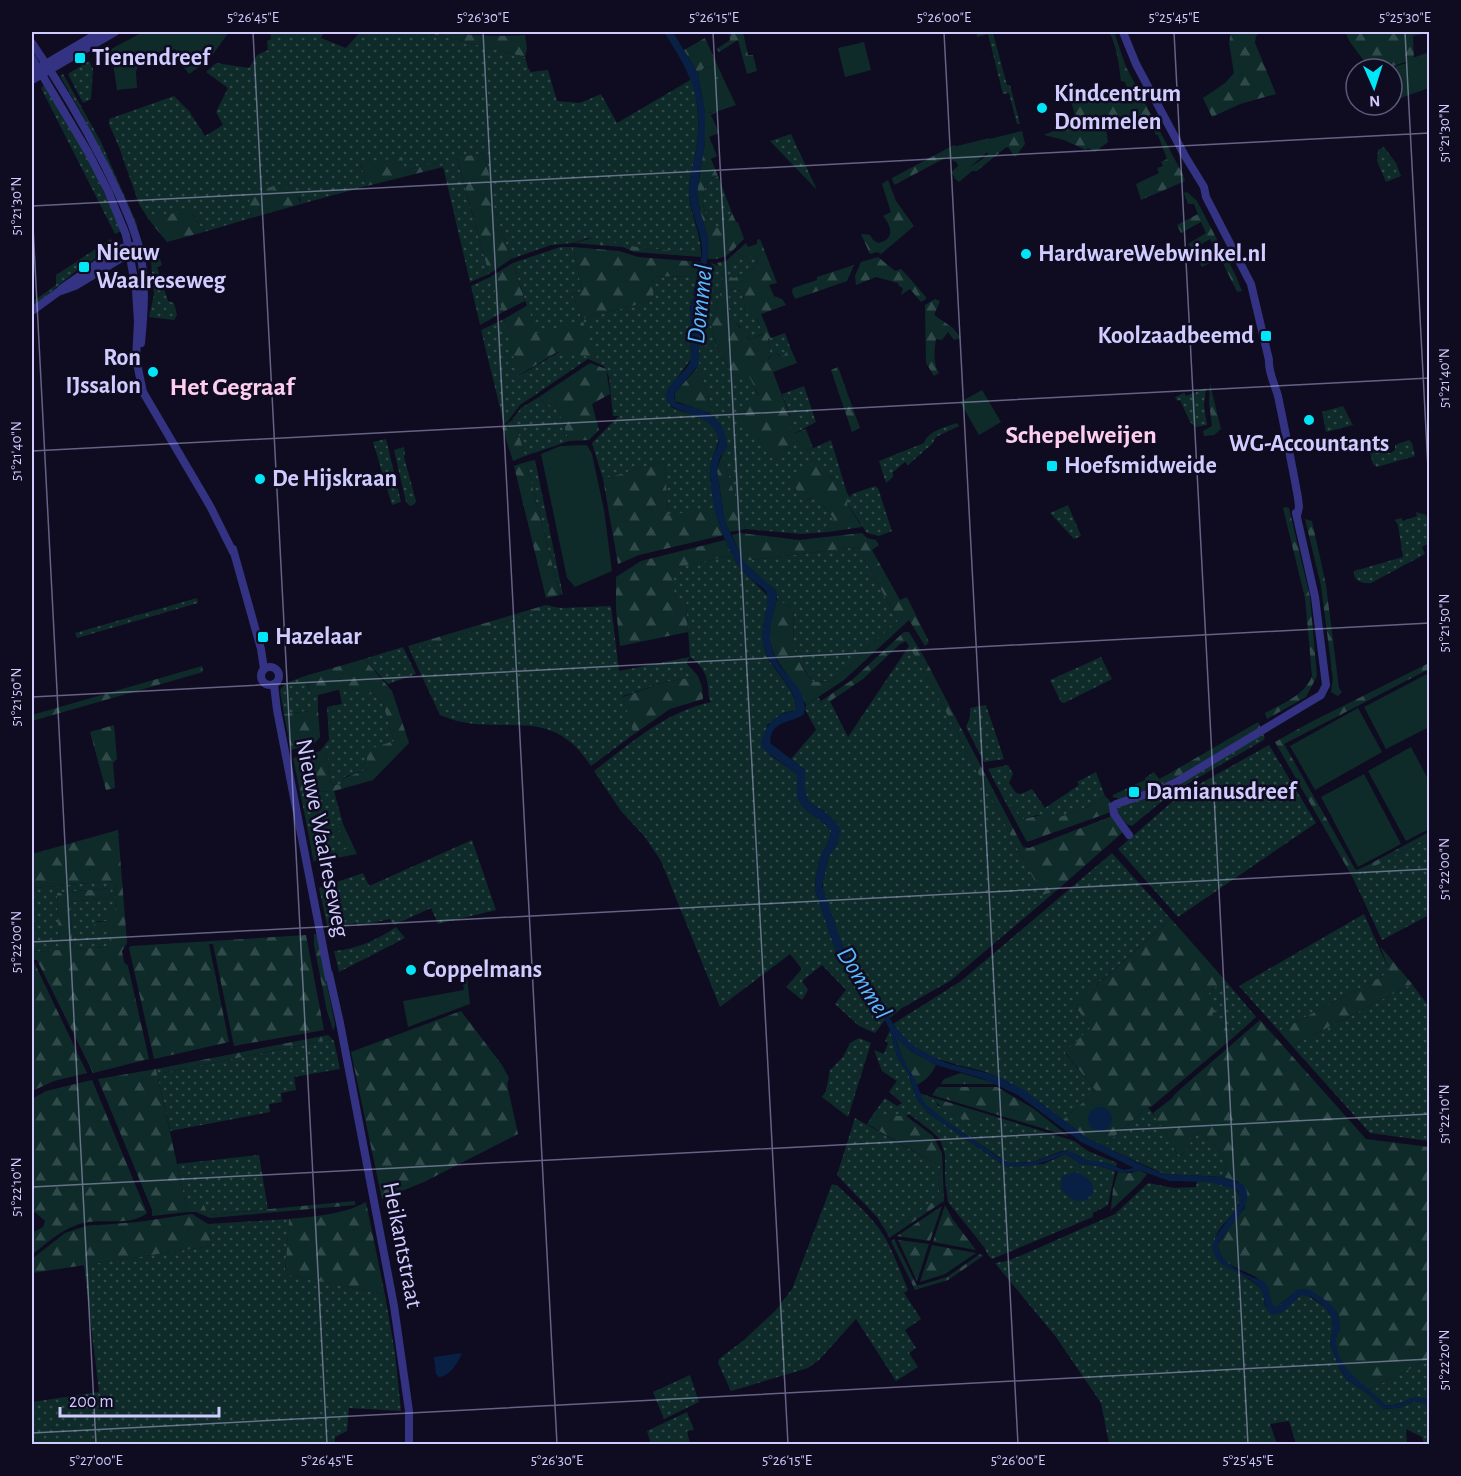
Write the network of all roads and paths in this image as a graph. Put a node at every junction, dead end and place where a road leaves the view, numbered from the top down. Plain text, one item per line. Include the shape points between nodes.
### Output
1 (100, 32) edge
2 (114, 32) edge
3 (1125, 34) edge
4 (32, 43) edge
5 (32, 58) edge
6 (48, 67) junction
7 (37, 72) edge
8 (32, 81) edge
9 (138, 246) junction
10 (130, 250) junction
11 (32, 311) edge
12 (141, 386) junction
13 (267, 668) junction
14 (272, 685) junction
15 (1129, 835) dead end
16 (345, 1054) joint
17 (410, 1444) edge

1 - 6 street
2 - 6 street
3 - 15 street via 1136,64 1251,284 1284,424 1297,516 1315,597 1324,675 1312,701 1178,781 1113,806
4 - 6 street
5 - 7 street
6 - 7 street
6 - 9 street via 116,187
7 - 8 street
7 - 10 street via 72,124 108,191
9 - 10 street
9 - 12 street via 144,286
10 - 11 street
10 - 12 street
12 - 13 street via 225,526
13 - 14 street via 261,678
13 - 14 street via 275,668 279,675
14 - 16 street, Nieuwe Waalreseweg
16 - 17 street, Heikantstraat via 394,1306

